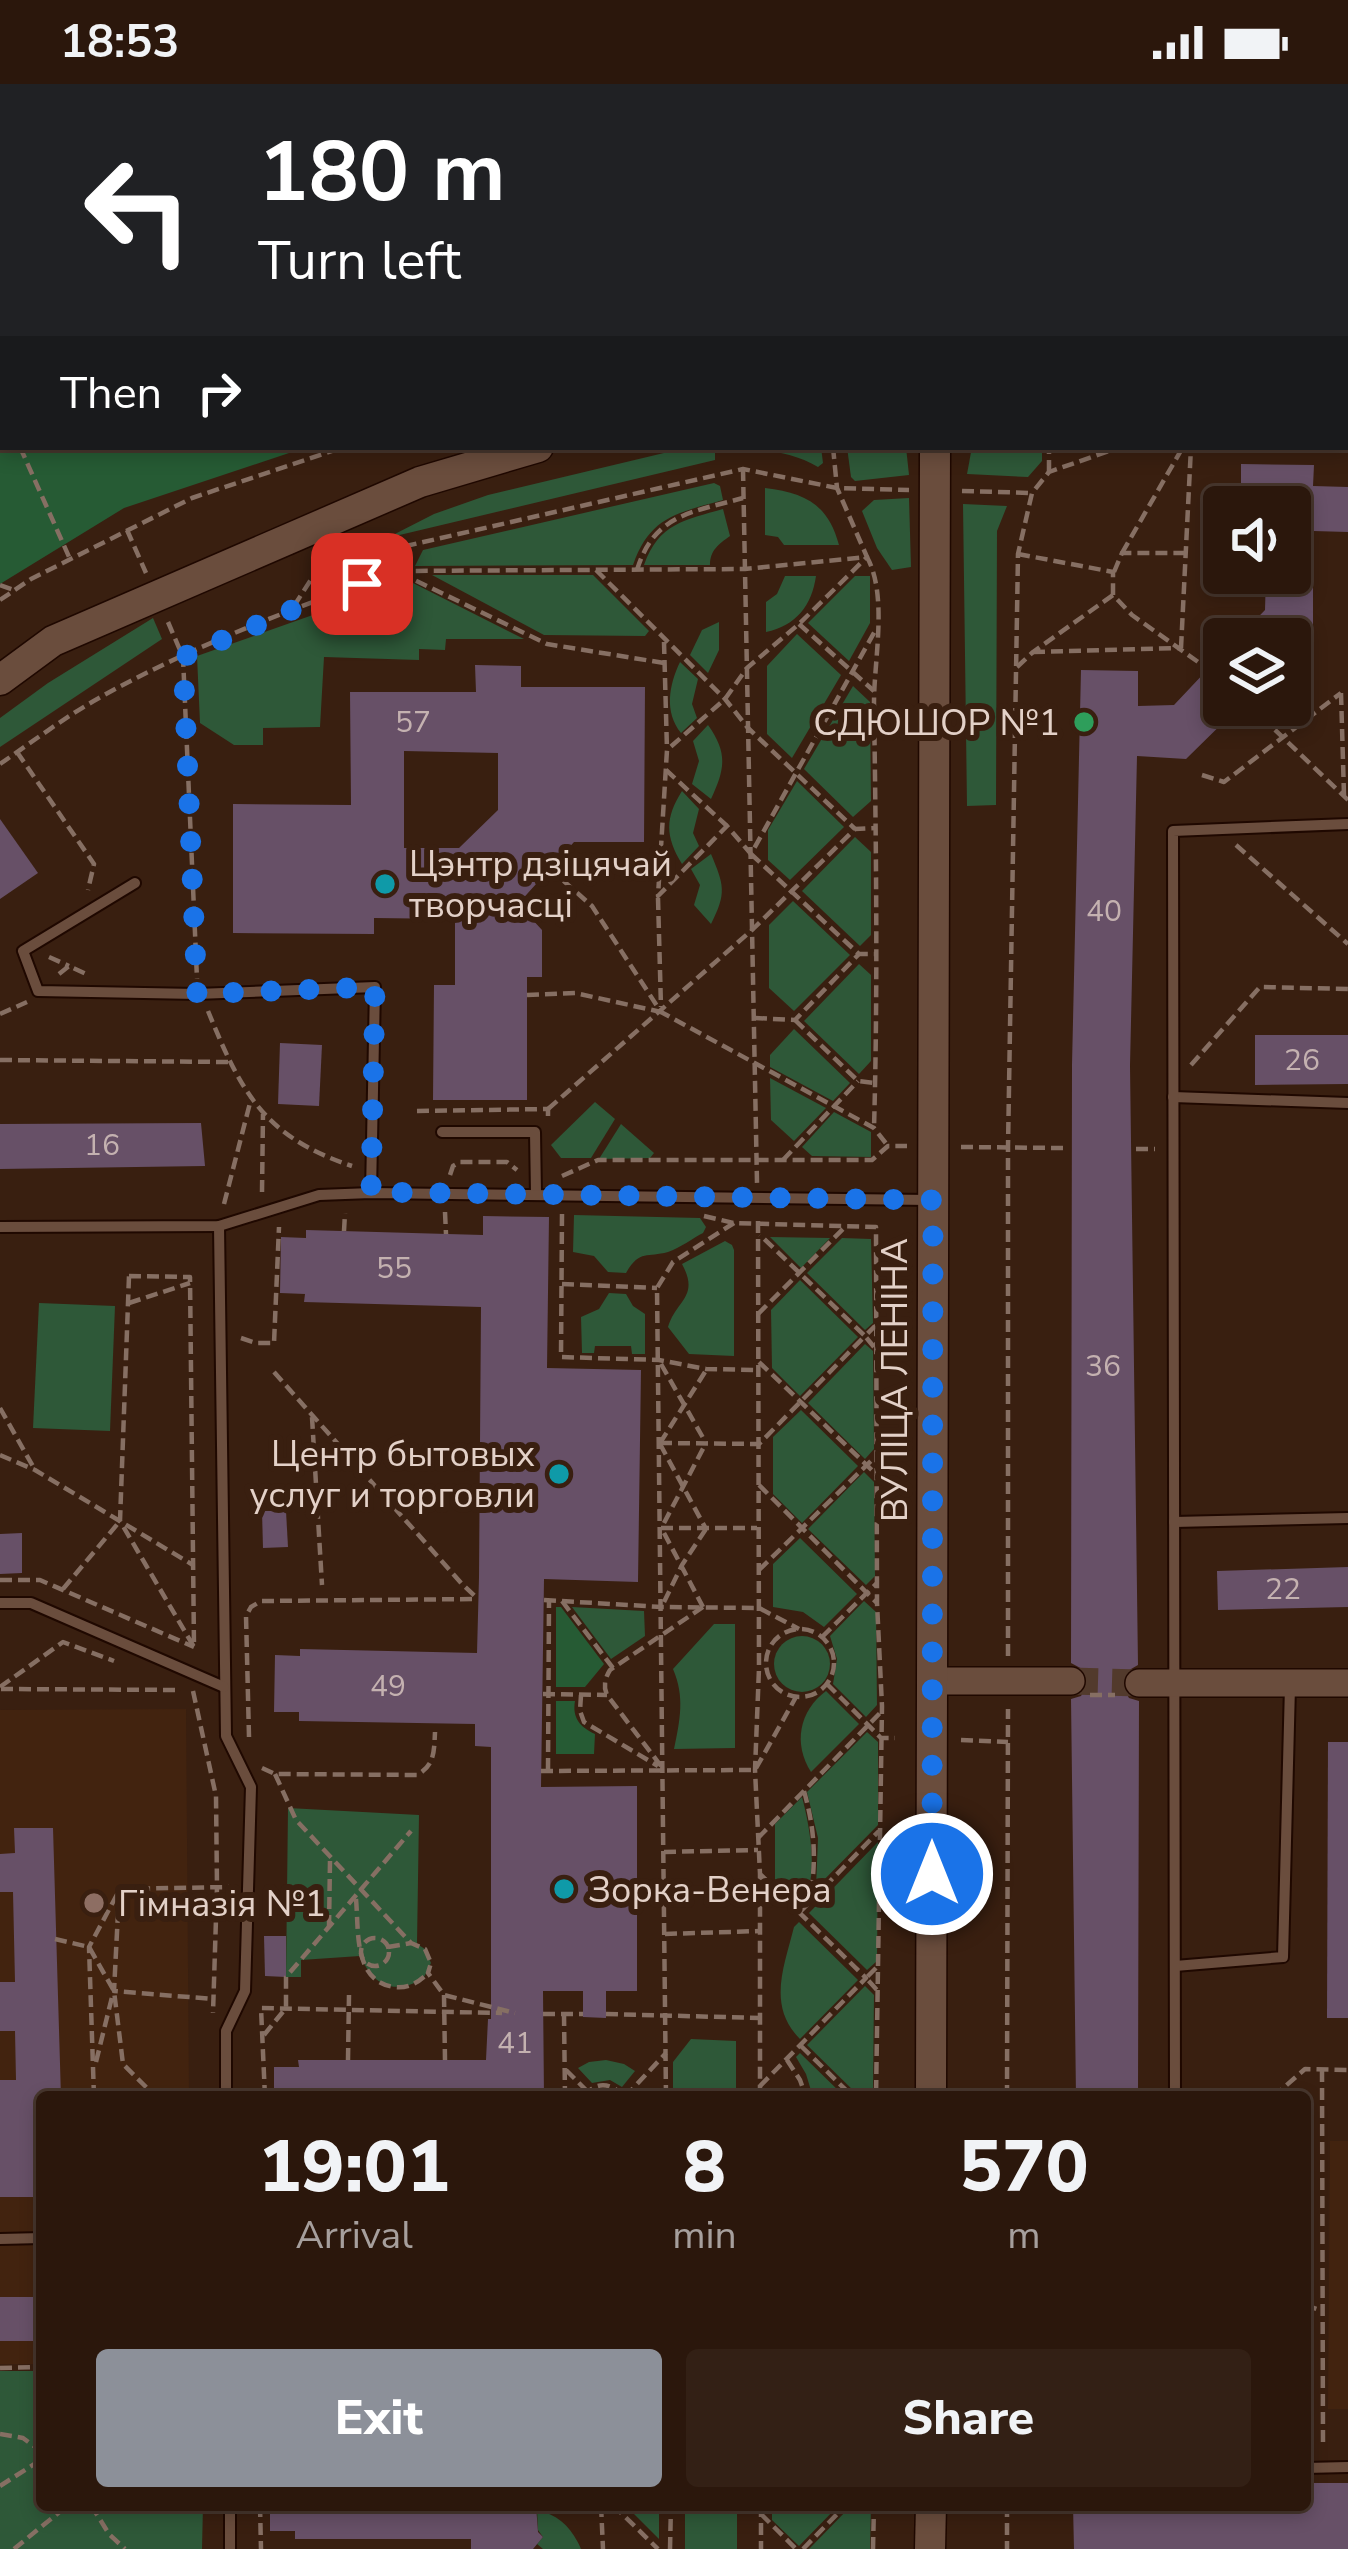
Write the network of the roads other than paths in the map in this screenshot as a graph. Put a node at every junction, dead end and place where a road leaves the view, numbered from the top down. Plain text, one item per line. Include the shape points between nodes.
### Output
1 (528, 450) edge
2 (935, 450) edge
3 (0, 680) edge
4 (1348, 824) edge
5 (135, 884) dead end
6 (1173, 1091) junction
7 (1348, 1103) edge
8 (442, 1132) dead end
9 (371, 1192) junction
10 (536, 1195) junction
11 (933, 1200) junction
12 (219, 1226) junction
13 (0, 1227) edge
14 (1348, 1518) edge
15 (1174, 1522) junction
16 (0, 1603) edge
17 (932, 1681) junction
18 (1071, 1681) tunnel mouth
19 (1348, 1682) edge
20 (1138, 1683) tunnel mouth
21 (1174, 1683) junction
22 (1290, 1683) junction
23 (224, 1687) junction
24 (1175, 1966) junction
25 (226, 2091) edge
26 (932, 2091) edge
27 (1175, 2091) edge
28 (36, 2238) edge
29 (0, 2239) edge
30 (1348, 2467) edge
31 (1311, 2468) edge
32 (230, 2511) edge
33 (931, 2511) edge
34 (230, 2549) edge
35 (931, 2549) edge

1 - 3 main road via 420,482 53,641
2 - 11 main road, ВУЛІЦА ЛЕНІНА
4 - 6 lane via 1173,831
5 - 9 lane via 22,951 38,991 375,987
6 - 7 lane
6 - 15 lane
8 - 10 lane via 535,1132
9 - 10 lane
9 - 12 lane via 319,1195
10 - 11 lane
11 - 17 main road, ВУЛІЦА ЛЕНІНА
12 - 13 lane
12 - 23 lane
14 - 15 lane
15 - 21 lane
16 - 23 lane via 31,1603
17 - 18 street
17 - 26 main road, ВУЛІЦА ЛЕНІНА
19 - 22 street
20 - 21 street
21 - 22 street
21 - 24 lane
22 - 24 lane via 1283,1957
23 - 25 lane via 226,1736 251,1787 245,1991 226,2031
24 - 27 lane
28 - 29 lane
30 - 31 lane
32 - 34 lane
33 - 35 main road

